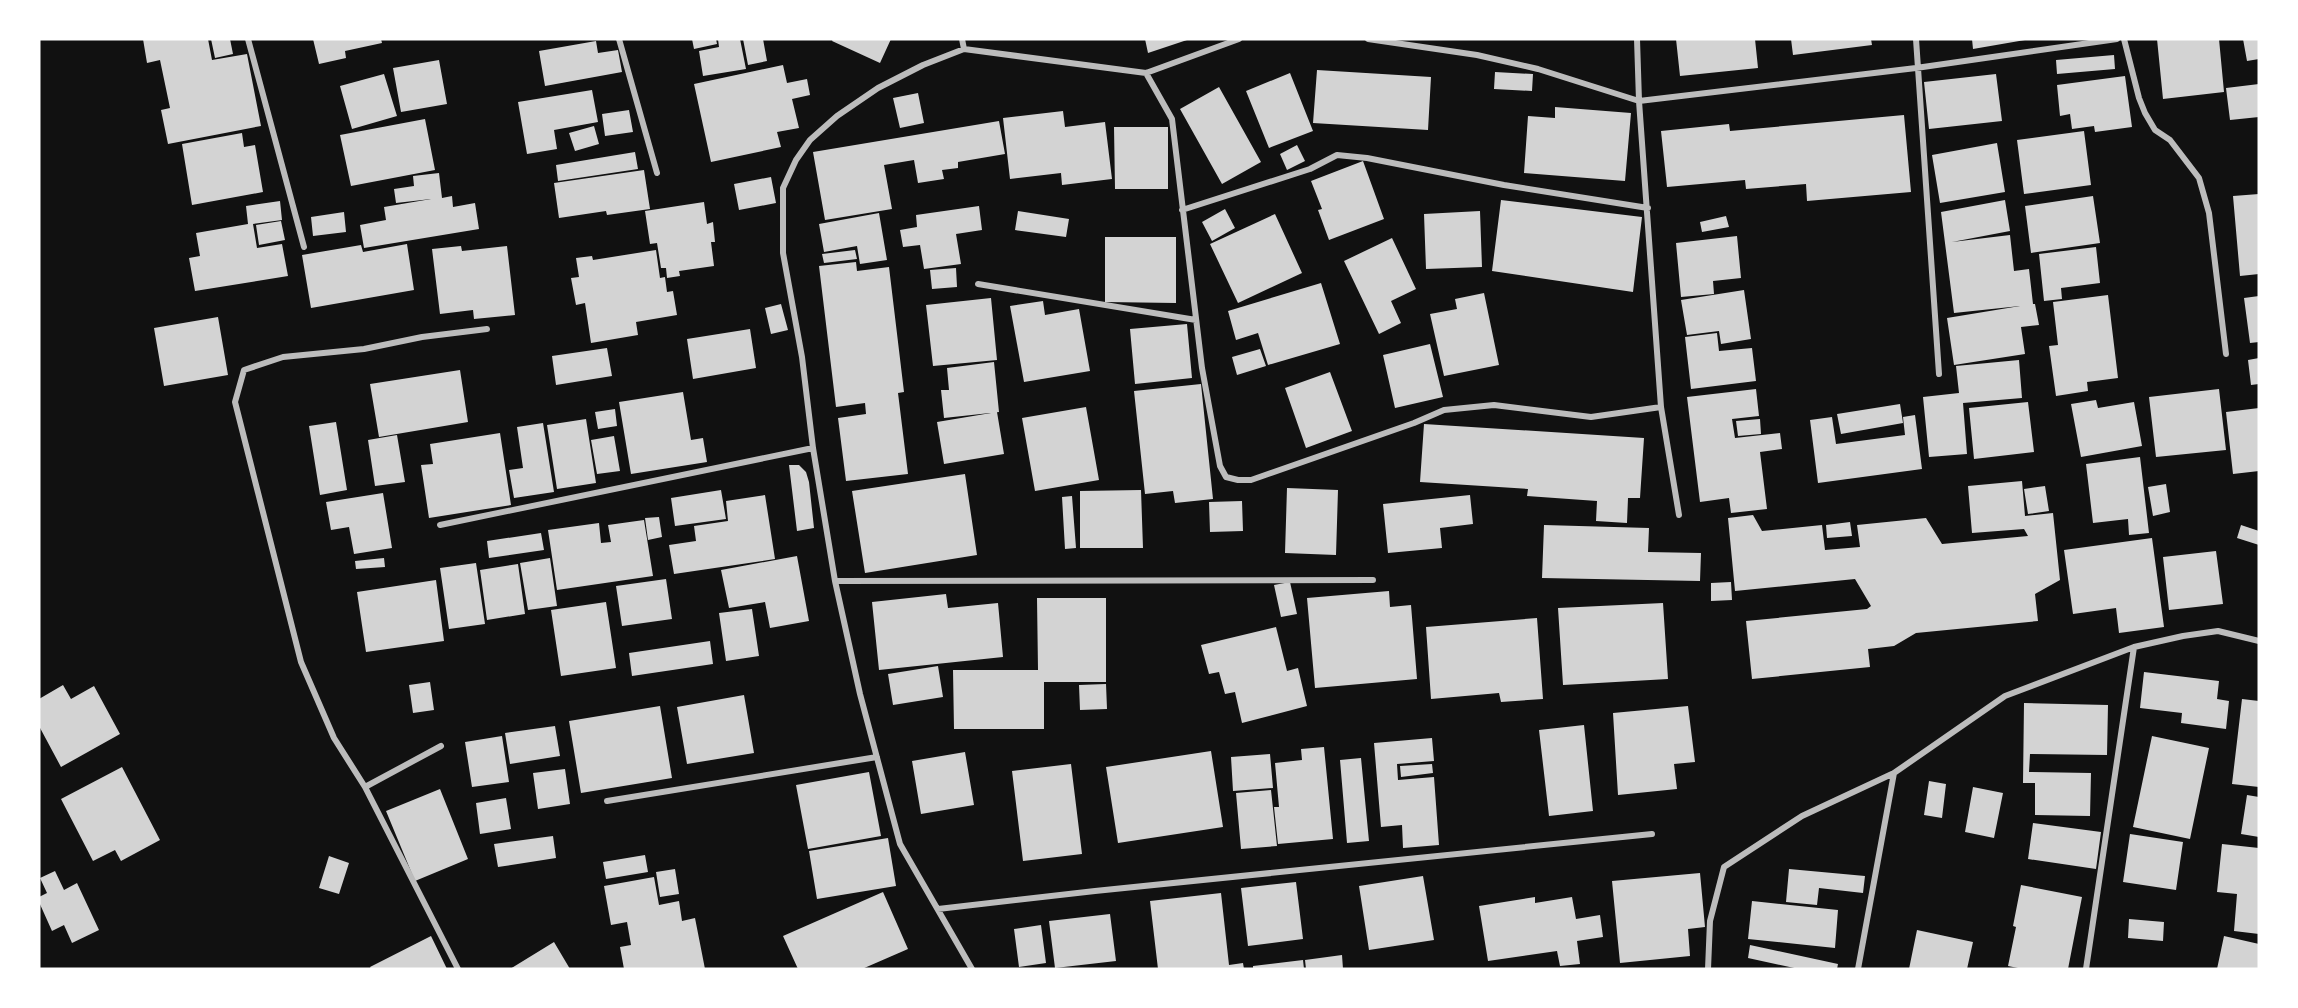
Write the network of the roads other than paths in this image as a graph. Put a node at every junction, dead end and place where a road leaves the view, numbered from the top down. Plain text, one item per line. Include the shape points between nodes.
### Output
1 (248, 39) edge
2 (619, 39) edge
3 (962, 39) edge
4 (1239, 39) edge
5 (1368, 39) edge
6 (1637, 39) edge
7 (1916, 39) edge
8 (2117, 39) edge
9 (2124, 39) edge
10 (964, 49) junction
11 (1916, 68) junction
12 (1146, 73) junction
13 (1639, 101) junction
14 (657, 173) dead end
15 (1648, 208) junction
16 (1182, 210) junction
17 (304, 247) dead end
18 (978, 284) dead end
19 (1196, 320) junction
20 (487, 329) dead end
21 (2226, 354) dead end
22 (1939, 374) dead end
23 (1661, 406) junction
24 (813, 448) junction
25 (1679, 515) dead end
26 (440, 525) dead end
27 (1372, 580) dead end
28 (834, 581) junction
29 (2259, 641) edge
30 (2134, 647) junction
31 (441, 746) dead end
32 (877, 757) junction
33 (1894, 773) junction
34 (365, 787) junction
35 (607, 801) dead end
36 (1652, 834) dead end
37 (938, 909) junction
38 (458, 969) edge
39 (972, 969) edge
40 (1708, 969) edge
41 (1858, 969) edge
42 (2086, 969) edge

1 - 17 street
2 - 14 street
3 - 10 street
4 - 12 street
5 - 13 street via 1497,59
6 - 13 street
7 - 11 street
8 - 11 street
9 - 21 street via 2145,113 2155,130 2170,140 2199,178 2209,213
10 - 12 street
10 - 24 street via 878,88 837,116 810,140 783,188 783,253
11 - 13 street
11 - 22 street
12 - 16 street via 1172,119
13 - 15 street
15 - 16 street via 1337,155 1310,169
15 - 23 street
16 - 19 street
18 - 19 street
19 - 23 street via 1220,466 1226,477 1238,480 1293,467 1444,410 1494,405 1591,417
20 - 34 street via 364,349 283,357 244,370 235,402 302,662 334,738
23 - 25 street
24 - 26 street
24 - 28 street
27 - 28 street
28 - 32 street
29 - 30 street via 2218,631
30 - 33 street via 2005,696
30 - 42 street
31 - 34 street
32 - 35 street
32 - 37 street via 900,844
33 - 40 street via 1802,816 1724,867 1710,921
33 - 41 street
34 - 38 street
36 - 37 street
37 - 39 street

